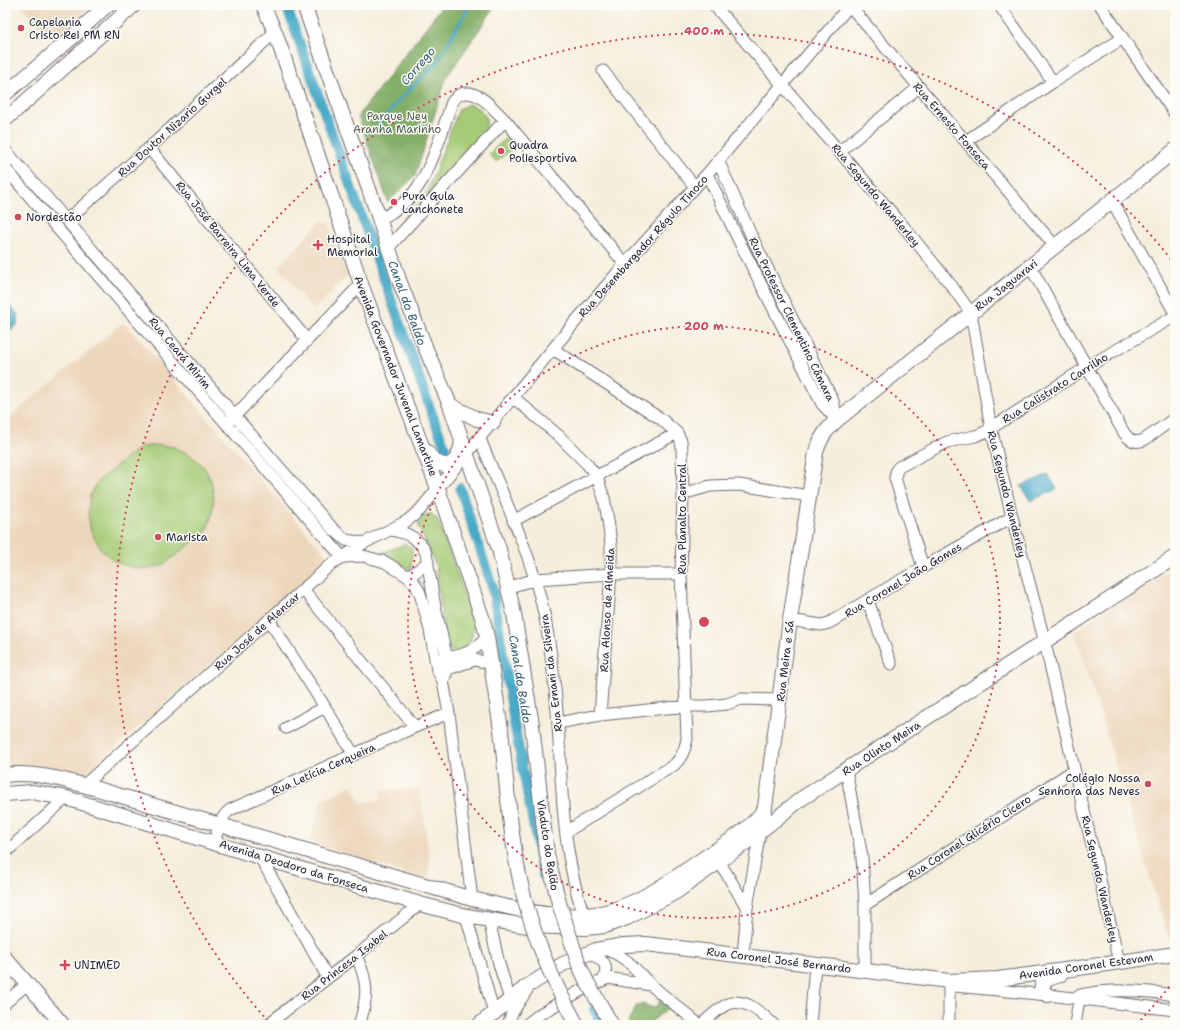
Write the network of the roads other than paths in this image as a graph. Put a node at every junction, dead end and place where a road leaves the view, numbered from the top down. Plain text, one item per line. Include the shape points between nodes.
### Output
1 (107, 5) edge
2 (134, 5) edge
3 (263, 5) edge
4 (304, 5) edge
5 (850, 5) edge
6 (999, 5) edge
7 (1100, 5) edge
8 (717, 6) edge
9 (275, 32) junction
10 (1123, 38) junction
11 (68, 41) junction
12 (603, 71) dead end
13 (1053, 82) junction
14 (783, 84) junction
15 (42, 87) junction
16 (919, 87) junction
17 (5, 94) edge
18 (1175, 114) edge
19 (5, 120) edge
20 (505, 120) junction
21 (966, 141) junction
22 (149, 148) junction
23 (5, 150) edge
24 (1175, 150) edge
25 (840, 152) junction
26 (718, 160) junction
27 (5, 168) edge
28 (707, 174) junction
29 (695, 187) junction
30 (1112, 201) junction
31 (67, 220) junction
32 (379, 220) junction
33 (751, 234) junction
34 (739, 241) junction
35 (1055, 246) junction
36 (388, 248) junction
37 (625, 264) junction
38 (1030, 266) junction
39 (361, 284) junction
40 (971, 313) junction
41 (1175, 315) edge
42 (802, 336) junction
43 (307, 340) junction
44 (790, 342) junction
45 (553, 349) junction
46 (1087, 367) junction
47 (514, 398) junction
48 (450, 405) junction
49 (1175, 418) edge
50 (231, 420) junction
51 (837, 420) junction
52 (493, 423) junction
53 (991, 428) junction
54 (677, 433) junction
55 (462, 439) junction
56 (480, 439) junction
57 (420, 440) junction
58 (466, 455) junction
59 (597, 476) junction
60 (438, 489) junction
61 (683, 494) junction
62 (809, 496) junction
63 (1012, 517) junction
64 (513, 521) junction
65 (391, 530) junction
66 (364, 543) junction
67 (342, 557) junction
68 (1175, 557) edge
69 (428, 562) junction
70 (923, 567) junction
71 (610, 574) junction
72 (681, 574) junction
73 (407, 576) junction
74 (536, 579) junction
75 (509, 587) junction
76 (303, 590) junction
77 (868, 601) junction
78 (269, 620) junction
79 (790, 620) junction
80 (487, 637) junction
81 (1045, 643) junction
82 (492, 663) junction
83 (442, 664) junction
84 (891, 664) dead end
85 (780, 700) junction
86 (686, 706) junction
87 (325, 707) junction
88 (449, 713) junction
89 (600, 715) junction
90 (558, 723) junction
91 (415, 727) junction
92 (286, 728) dead end
93 (354, 755) junction
94 (846, 770) junction
95 (1074, 770) junction
96 (5, 775) edge
97 (84, 785) junction
98 (5, 794) edge
99 (66, 798) junction
100 (140, 802) junction
101 (766, 807) junction
102 (132, 818) junction
103 (219, 826) junction
104 (566, 832) junction
105 (760, 832) junction
106 (214, 842) junction
107 (5, 853) edge
108 (312, 853) junction
109 (260, 857) junction
110 (716, 857) junction
111 (307, 870) junction
112 (472, 899) junction
113 (420, 904) junction
114 (865, 905) junction
115 (747, 908) junction
116 (466, 916) junction
117 (488, 920) junction
118 (584, 922) junction
119 (596, 951) junction
120 (1175, 954) edge
121 (356, 956) junction
122 (742, 956) junction
123 (5, 958) edge
124 (1119, 962) junction
125 (499, 964) junction
126 (815, 965) junction
127 (481, 968) junction
128 (1080, 968) junction
129 (865, 971) junction
130 (328, 978) junction
131 (606, 979) junction
132 (998, 979) joint
133 (532, 983) junction
134 (949, 983) junction
135 (27, 984) junction
136 (651, 985) junction
137 (1048, 995) junction
138 (1175, 995) edge
139 (1075, 998) junction
140 (510, 1000) junction
141 (5, 1003) edge
142 (1175, 1010) edge
143 (494, 1013) junction
144 (64, 1025) edge
145 (267, 1025) edge
146 (358, 1025) edge
147 (479, 1025) edge
148 (508, 1025) edge
149 (526, 1025) edge
150 (577, 1025) edge
151 (612, 1025) edge
152 (700, 1025) edge
153 (774, 1025) edge
154 (810, 1025) edge
155 (949, 1025) edge
156 (1075, 1025) edge

1 - 11 main road
2 - 15 main road
3 - 9 main road, Avenida Governador Juvenal Lamartine
4 - 32 main road
5 - 14 street, Rua Desembargador Régulo Tinoco
5 - 16 street, Rua Ernesto Fonseca
6 - 13 street
7 - 10 street
8 - 14 street, Rua Segundo Wanderley
9 - 22 street, Rua Doutor Nizario Gurgel
9 - 39 main road, Avenida Governador Juvenal Lamartine
10 - 13 street
10 - 18 street
11 - 15 main road via 68,54
11 - 17 main road
12 - 29 street
13 - 21 street
14 - 25 street, Rua Segundo Wanderley
14 - 26 street, Rua Desembargador Régulo Tinoco
15 - 19 main road
16 - 21 street, Rua Ernesto Fonseca
16 - 25 street
20 - 32 street via 477,95 468,92 459,94 452,102 428,168 415,192
20 - 36 street
20 - 37 street
21 - 35 street, Rua Ernesto Fonseca
22 - 31 street, Rua Doutor Nizario Gurgel
22 - 43 street, Rua José Barreira Lima Verde
23 - 31 street, Rua Ceará Mirim
24 - 30 main road, Rua Jaguarari
25 - 40 street, Rua Segundo Wanderley via 904,227
26 - 28 street, Rua Desembargador Régulo Tinoco
26 - 33 street, Rua Professor Clementino Câmara
27 - 50 street, Rua Ceará Mirim
28 - 29 street, Rua Desembargador Régulo Tinoco
28 - 34 street, Rua Professor Clementino Câmara
29 - 37 street, Rua Desembargador Régulo Tinoco
30 - 35 main road, Rua Jaguarari
30 - 41 street
31 - 50 street, Rua Ceará Mirim
32 - 36 main road
33 - 34 street
33 - 42 street, Rua Professor Clementino Câmara
34 - 44 street, Rua Professor Clementino Câmara
35 - 38 main road, Rua Jaguarari
36 - 48 main road via 413,317
37 - 45 street, Rua Desembargador Régulo Tinoco
38 - 40 main road, Rua Jaguarari
38 - 46 street
39 - 43 street
39 - 57 main road, Avenida Governador Juvenal Lamartine
40 - 51 main road, Rua Jaguarari
40 - 53 street, Rua Segundo Wanderley
41 - 46 street, Rua Calistrato Carrilho
42 - 44 street
42 - 51 street, Rua Professor Clementino Câmara via 833,400
43 - 50 street
44 - 51 street, Rua Professor Clementino Câmara via 822,404
45 - 47 street, Rua Desembargador Régulo Tinoco
45 - 54 street via 661,419
46 - 49 street via 1124,432 1133,442 1144,440
46 - 53 street, Rua Calistrato Carrilho
47 - 52 street, Rua Desembargador Régulo Tinoco
47 - 59 street, Rua Alonso de Almeida via 559,436
48 - 52 main road via 473,418
48 - 55 main road
50 - 66 street, Rua Ceará Mirim via 339,535 351,542
50 - 67 street, Rua Ceará Mirim
51 - 62 main road, Rua Meira e Sá via 825,431 820,441
52 - 56 street, Rua Desembargador Régulo Tinoco
53 - 63 street, Rua Segundo Wanderley
53 - 70 street, Rua Calistrato Carrilho via 980,434 947,442 897,470 895,478
54 - 59 street
54 - 61 street, Rua Planalto Central via 682,449
55 - 57 main road via 457,458 446,465 435,462
55 - 58 main road
56 - 58 street, Rua Desembargador Régulo Tinoco
56 - 64 street, Rua Ernani da Silveira
57 - 60 main road, Avenida Governador Juvenal Lamartine
58 - 60 street, Rua Desembargador Régulo Tinoco
58 - 75 main road via 499,549
59 - 64 street
59 - 71 street, Rua Alonso de Almeida via 608,520 611,544
60 - 65 street, Rua José de Alencar via 413,517
60 - 80 main road, Avenida Governador Juvenal Lamartine
61 - 62 street via 710,486 739,485
61 - 72 street, Rua Planalto Central
62 - 79 main road, Rua Meira e Sá
63 - 70 street, Rua Coronel João Gomes
63 - 81 street, Rua Segundo Wanderley
64 - 74 street, Rua Ernani da Silveira
65 - 66 street, Rua José de Alencar
65 - 69 street via 406,533 418,541
66 - 67 street, Rua José de Alencar
67 - 73 street via 373,558 385,562
67 - 76 street, Rua José de Alencar
68 - 81 main road, Rua Olinto Meira
69 - 73 street
69 - 83 street
70 - 77 street, Rua Coronel João Gomes
71 - 72 street
71 - 74 street
71 - 89 street, Rua Alonso de Almeida
72 - 86 street, Rua Planalto Central
73 - 83 street via 420,593
74 - 75 street
74 - 90 street, Rua Ernani da Silveira via 548,636
75 - 151 main road, Viaduto do Baldo, bridge via 532,725 547,855 558,903 579,964
76 - 78 street, Rua José de Alencar
76 - 91 street
77 - 79 street, Rua Coronel João Gomes via 830,623 821,625
77 - 84 street
78 - 87 street
78 - 97 street, Rua José de Alencar
79 - 85 main road, Rua Meira e Sá
80 - 82 main road, Avenida Governador Juvenal Lamartine
80 - 83 street via 473,651
81 - 94 main road, Rua Olinto Meira
81 - 95 street, Rua Segundo Wanderley
82 - 83 street via 474,660
82 - 150 main road, Avenida Governador Juvenal Lamartine, bridge via 515,853 523,892 547,966
83 - 88 street
85 - 86 street via 741,699 727,704
85 - 101 main road, Rua Meira e Sá
86 - 89 street
86 - 104 street, Rua Planalto Central via 687,739 680,760
87 - 92 street
87 - 93 street
88 - 91 street, Rua Letícia Cerqueira
88 - 112 street
89 - 90 street
90 - 104 street, Rua Ernani da Silveira
91 - 93 street, Rua Letícia Cerqueira
93 - 103 street, Rua Letícia Cerqueira via 230,810 223,816
94 - 105 main road, Rua Olinto Meira via 801,799
94 - 114 street via 862,857
95 - 114 street, Rua Coronel Glicério Cicero
95 - 124 street, Rua Segundo Wanderley
96 - 97 main road, Avenida Deodoro da Fonseca via 46,776
97 - 100 main road, Avenida Deodoro da Fonseca
98 - 99 main road, Avenida Deodoro da Fonseca via 32,792
99 - 102 main road, Avenida Deodoro da Fonseca
99 - 107 street
100 - 102 main road via 143,807 141,815
100 - 103 main road, Avenida Deodoro da Fonseca
101 - 105 main road, Rua Meira e Sá
101 - 110 main road, Rua Olinto Meira via 753,823
102 - 106 main road, Avenida Deodoro da Fonseca
103 - 106 street, Rua Letícia Cerqueira
103 - 108 main road, Avenida Deodoro da Fonseca
104 - 118 street, Rua Ernani da Silveira via 569,864
105 - 110 main road, Rua Olinto Meira
105 - 115 street, Rua Meira e Sá
106 - 109 main road, Avenida Deodoro da Fonseca
108 - 111 main road
108 - 112 main road, Avenida Deodoro da Fonseca
109 - 111 main road, Avenida Deodoro da Fonseca
109 - 130 street
110 - 115 street
110 - 118 main road, Rua Olinto Meira via 676,892 627,918 605,926
111 - 113 main road, Avenida Deodoro da Fonseca
112 - 118 main road, Avenida Deodoro da Fonseca
113 - 116 main road, Avenida Deodoro da Fonseca
113 - 121 street, Rua Princesa Isabel
114 - 129 street
115 - 122 street, Rua Meira e Sá
116 - 117 main road, Avenida Deodoro da Fonseca
116 - 127 street
117 - 118 main road, Avenida Deodoro da Fonseca via 528,926
117 - 125 street
119 - 122 main road, Rua Coronel José Bernardo via 624,945 646,944
119 - 131 street via 606,966
119 - 133 main road, Rua Coronel José Bernardo via 563,964
119 - 136 street via 613,952 628,961
120 - 124 main road, Avenida Coronel Estevam
121 - 130 street, Rua Princesa Isabel
121 - 146 street via 364,974 367,992
122 - 126 main road, Rua Coronel José Bernardo
123 - 135 main road
124 - 128 main road, Avenida Coronel Estevam
125 - 127 street
125 - 140 street
126 - 129 main road, Rua Coronel José Bernardo
126 - 154 street
127 - 143 street
128 - 132 main road, Avenida Coronel Estevam
128 - 137 main road via 1044,981 1041,990
129 - 134 main road, Rua Coronel José Bernardo
130 - 145 street, Rua Princesa Isabel
131 - 136 street
131 - 149 street via 540,1014
132 - 134 main road, Rua Coronel José Bernardo
133 - 140 main road, Rua Coronel José Bernardo
133 - 148 street via 512,1013
134 - 137 street
134 - 155 street
135 - 141 street
135 - 144 main road
136 - 152 street
137 - 139 street
138 - 139 street via 1109,990
139 - 142 street
139 - 156 street
140 - 143 main road, Rua Coronel José Bernardo
143 - 147 main road, Rua Coronel José Bernardo
152 - 153 street via 723,1006 736,1002 751,1006

